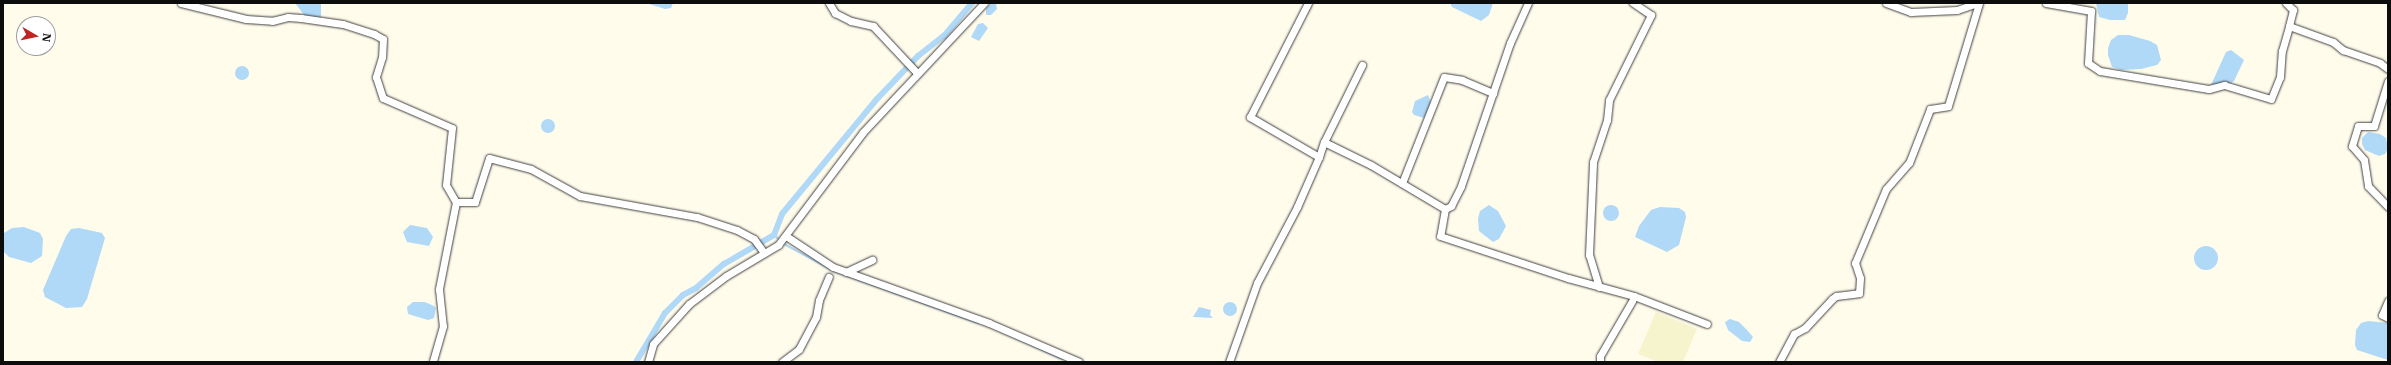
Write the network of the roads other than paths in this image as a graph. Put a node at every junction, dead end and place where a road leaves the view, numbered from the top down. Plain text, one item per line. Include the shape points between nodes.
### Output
1 (181, 3) edge
2 (829, 3) edge
3 (984, 3) edge
4 (1308, 3) edge
5 (1528, 3) edge
6 (1633, 3) edge
7 (1886, 3) edge
8 (1978, 3) edge
9 (2046, 3) edge
10 (2286, 3) edge
11 (1895, 5) edge
12 (2289, 26) junction
13 (1362, 65) dead end
14 (2388, 69) edge
15 (915, 71) junction
16 (2388, 81) edge
17 (1493, 93) junction
18 (1324, 142) junction
19 (1319, 156) junction
20 (1402, 183) junction
21 (456, 202) junction
22 (2388, 207) edge
23 (1445, 209) junction
24 (786, 236) junction
25 (762, 251) junction
26 (872, 260) dead end
27 (846, 272) junction
28 (829, 277) dead end
29 (1599, 287) junction
30 (2388, 300) edge
31 (1632, 301) dead end
32 (2388, 318) edge
33 (1707, 324) dead end
34 (433, 362) edge
35 (648, 362) edge
36 (782, 362) edge
37 (1080, 362) edge
38 (1229, 362) edge
39 (1600, 362) edge
40 (1779, 362) edge

1 - 21 street via 246,19 272,21 288,17 343,24 383,39 382,57 376,77 383,98 452,128 446,185
2 - 15 street via 835,13 851,22 872,26
3 - 15 street
4 - 19 street via 1250,117
5 - 17 street via 1510,43
6 - 29 street via 1651,15 1609,100 1607,120 1593,162 1588,255
7 - 11 street
8 - 11 street via 1957,10 1911,12
8 - 40 street via 1948,106 1935,107 1927,113 1909,163 1886,189 1855,263 1860,278 1859,293 1836,296 1832,299 1805,328 1794,334
9 - 12 street via 2091,12 2088,62 2100,71 2209,88 2224,85 2271,99 2280,77 2282,51
10 - 12 street via 2292,10
12 - 14 street via 2333,42 2343,50 2380,63
13 - 18 street
15 - 24 street via 863,132
16 - 22 street via 2374,126 2358,126 2352,146 2364,160 2368,186
17 - 20 street via 1462,80 1444,77
17 - 23 street via 1461,186 1452,206
18 - 19 street
18 - 20 street
19 - 38 street via 1297,207 1257,283
20 - 23 street
21 - 25 street via 476,202 489,158 531,169 580,196 697,217 737,230 754,239
21 - 34 street via 439,290 443,326
23 - 29 street via 1440,236
24 - 25 street via 778,245
24 - 27 street via 812,256
25 - 35 street via 689,304 653,344
26 - 27 street
27 - 37 street via 989,323
28 - 36 street via 819,300 816,317 799,349
29 - 33 street via 1634,296
30 - 32 street via 2382,315
31 - 39 street via 1600,356

